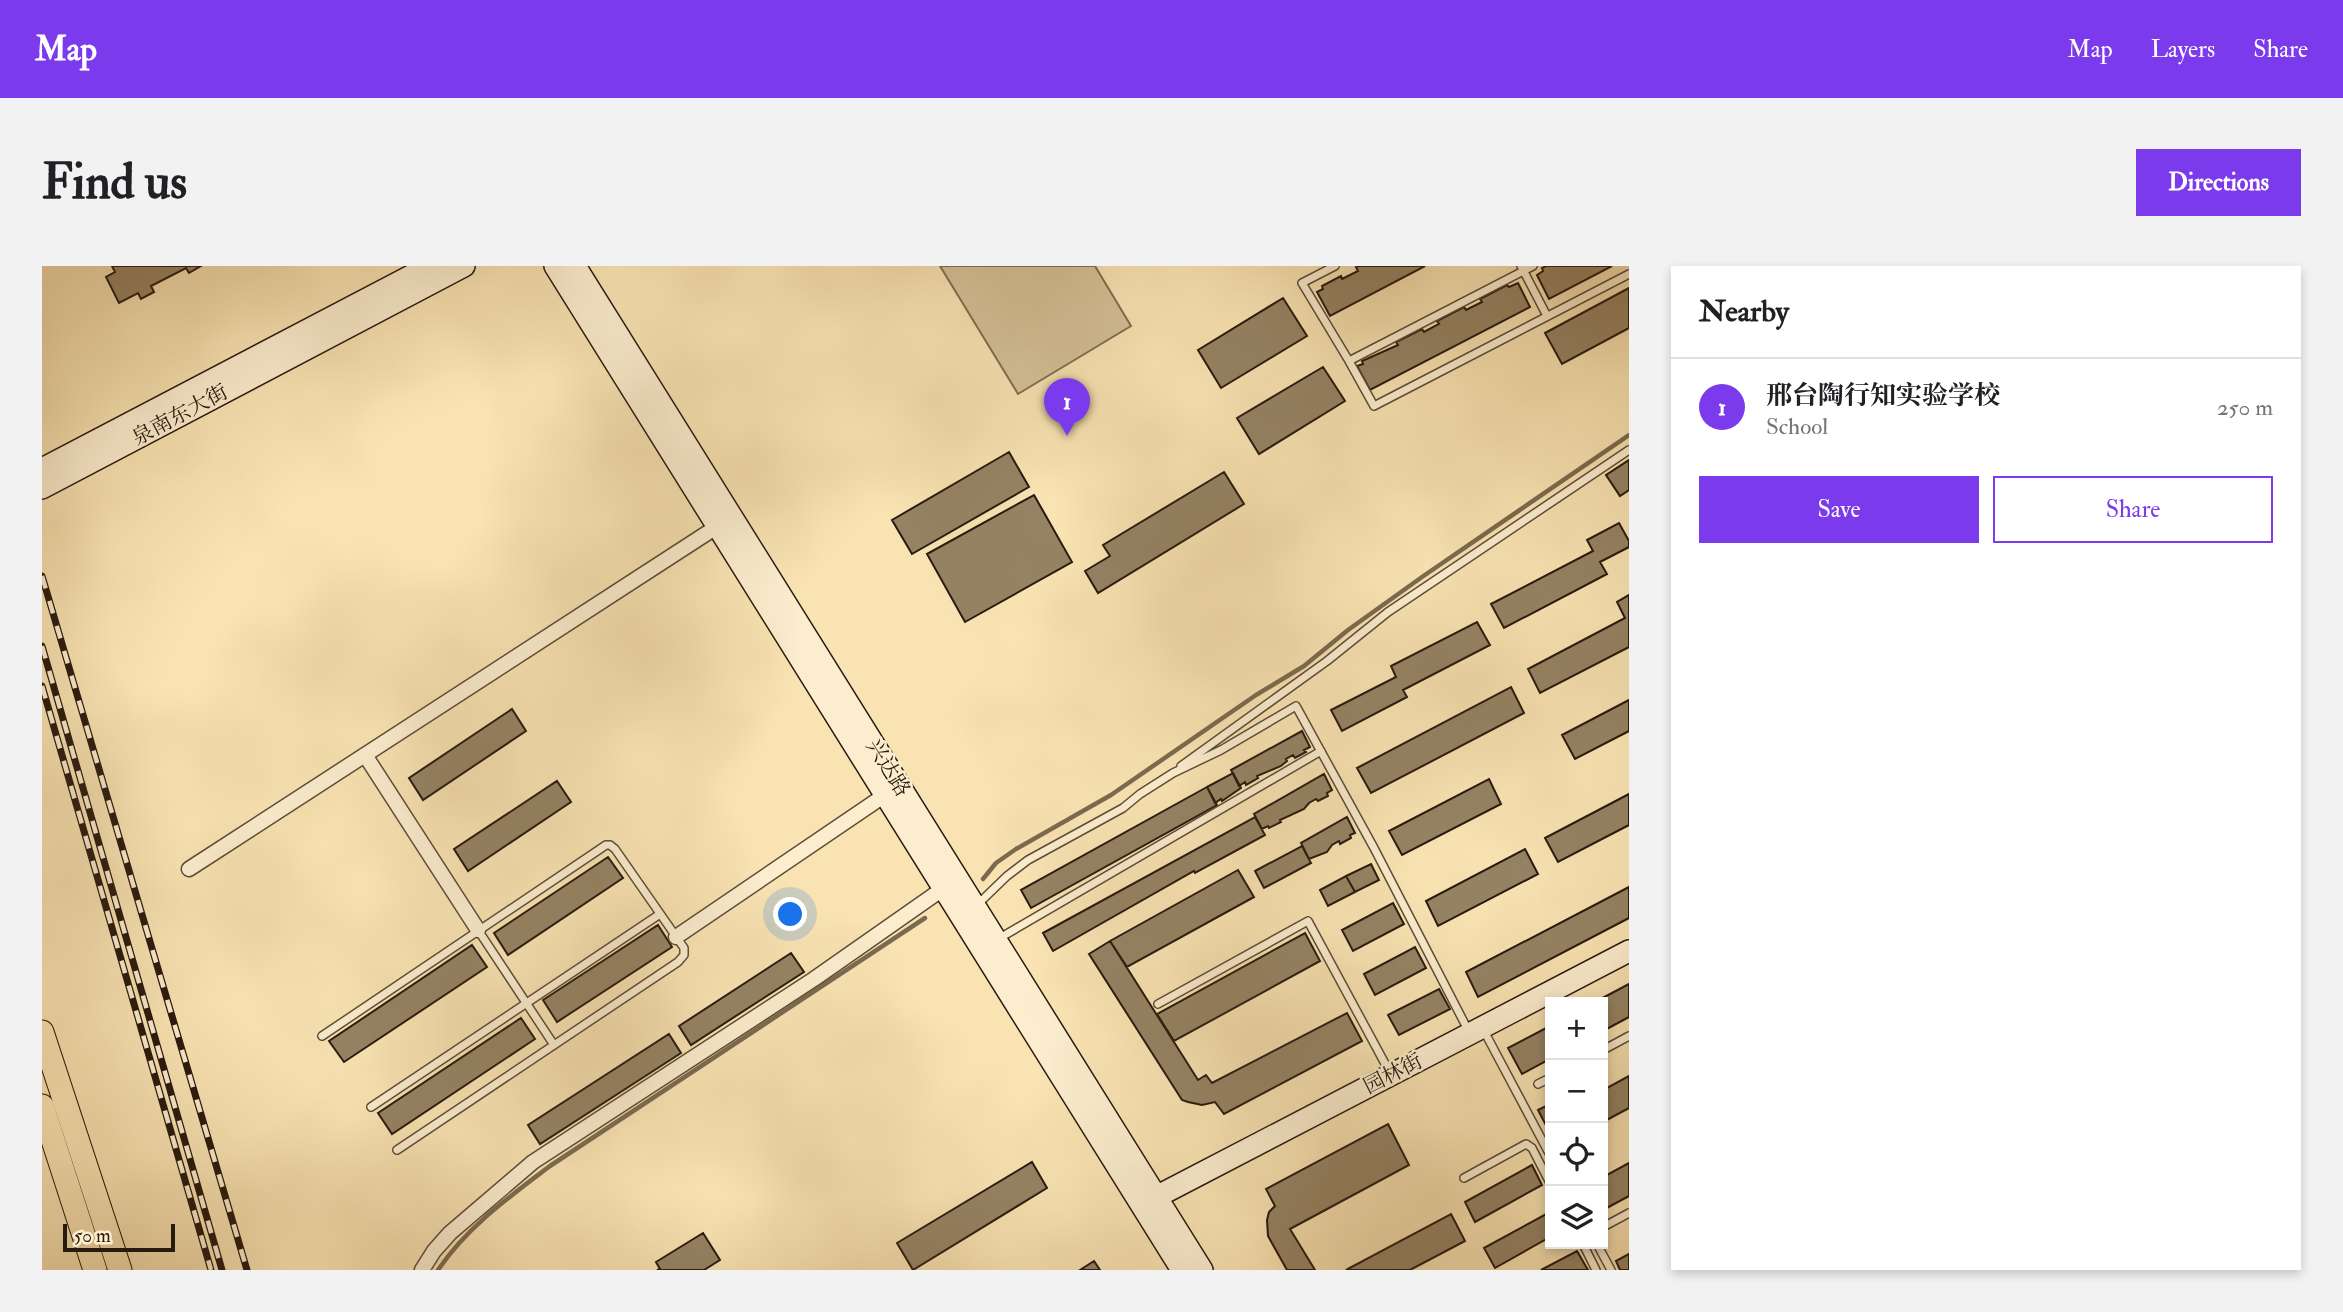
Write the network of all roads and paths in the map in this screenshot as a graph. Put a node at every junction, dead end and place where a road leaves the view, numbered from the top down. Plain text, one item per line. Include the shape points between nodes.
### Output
1 (430, 266) edge
2 (464, 266) edge
3 (555, 266) edge
4 (575, 266) edge
5 (1335, 266) edge
6 (1533, 266) edge
7 (1522, 268) edge
8 (1629, 274) edge
9 (1547, 316) junction
10 (315, 335) junction
11 (1349, 361) junction
12 (1629, 450) edge
13 (42, 469) edge
14 (42, 488) edge
15 (718, 527) junction
16 (1321, 751) junction
17 (365, 755) junction
18 (1167, 777) junction
19 (885, 794) junction
20 (189, 869) dead end
21 (944, 888) junction
22 (975, 908) junction
23 (660, 914) junction
24 (478, 930) junction
25 (676, 937) junction
26 (996, 941) junction
27 (1629, 951) edge
28 (526, 1003) junction
29 (1158, 1004) dead end
30 (1476, 1031) junction
31 (42, 1032) edge
32 (322, 1036) dead end
33 (1629, 1036) edge
34 (554, 1045) junction
35 (1608, 1047) edge
36 (1391, 1075) junction
37 (1545, 1080) edge
38 (1538, 1084) dead end
39 (42, 1106) edge
40 (371, 1107) dead end
41 (1545, 1147) edge
42 (397, 1150) dead end
43 (1545, 1173) edge
44 (1464, 1178) dead end
45 (1156, 1197) junction
46 (1629, 1213) edge
47 (1608, 1224) edge
48 (1586, 1249) edge
49 (1600, 1249) edge
50 (95, 1270) edge
51 (120, 1270) edge
52 (422, 1270) edge
53 (1182, 1270) edge
54 (1202, 1270) edge
55 (1596, 1270) edge
56 (1611, 1270) edge

1 - 10 main road
2 - 10 main road
3 - 15 main road, 兴达路
4 - 22 main road, 兴达路
5 - 11 lane via 1302,283
6 - 7 lane
7 - 9 lane
7 - 11 lane
8 - 9 lane
9 - 11 lane via 1374,406
10 - 13 main road, 泉南东大街
10 - 14 main road, 泉南东大街
12 - 18 lane via 1388,612
15 - 17 street
15 - 19 main road, 兴达路
16 - 18 lane via 1296,706
16 - 26 lane
16 - 30 lane
17 - 20 street
17 - 24 street
18 - 22 lane via 1123,808 1028,860
19 - 21 main road, 兴达路
19 - 25 street
21 - 52 street via 814,979 533,1162 450,1233
21 - 53 main road, 兴达路
22 - 26 main road, 兴达路
23 - 24 lane via 615,849 606,845
23 - 25 lane
23 - 28 lane
24 - 28 lane
24 - 32 lane
25 - 34 lane via 684,948 678,962
26 - 45 main road, 兴达路
27 - 30 main road, 园林街
28 - 34 lane
28 - 40 lane
29 - 36 lane via 1308,921
30 - 36 main road, 园林街
30 - 41 lane
31 - 51 main road
33 - 35 lane
34 - 42 lane
36 - 45 main road, 园林街
37 - 38 lane
39 - 50 main road
43 - 44 lane via 1526,1144
45 - 54 main road, 兴达路
46 - 47 lane
48 - 55 lane
49 - 56 lane

